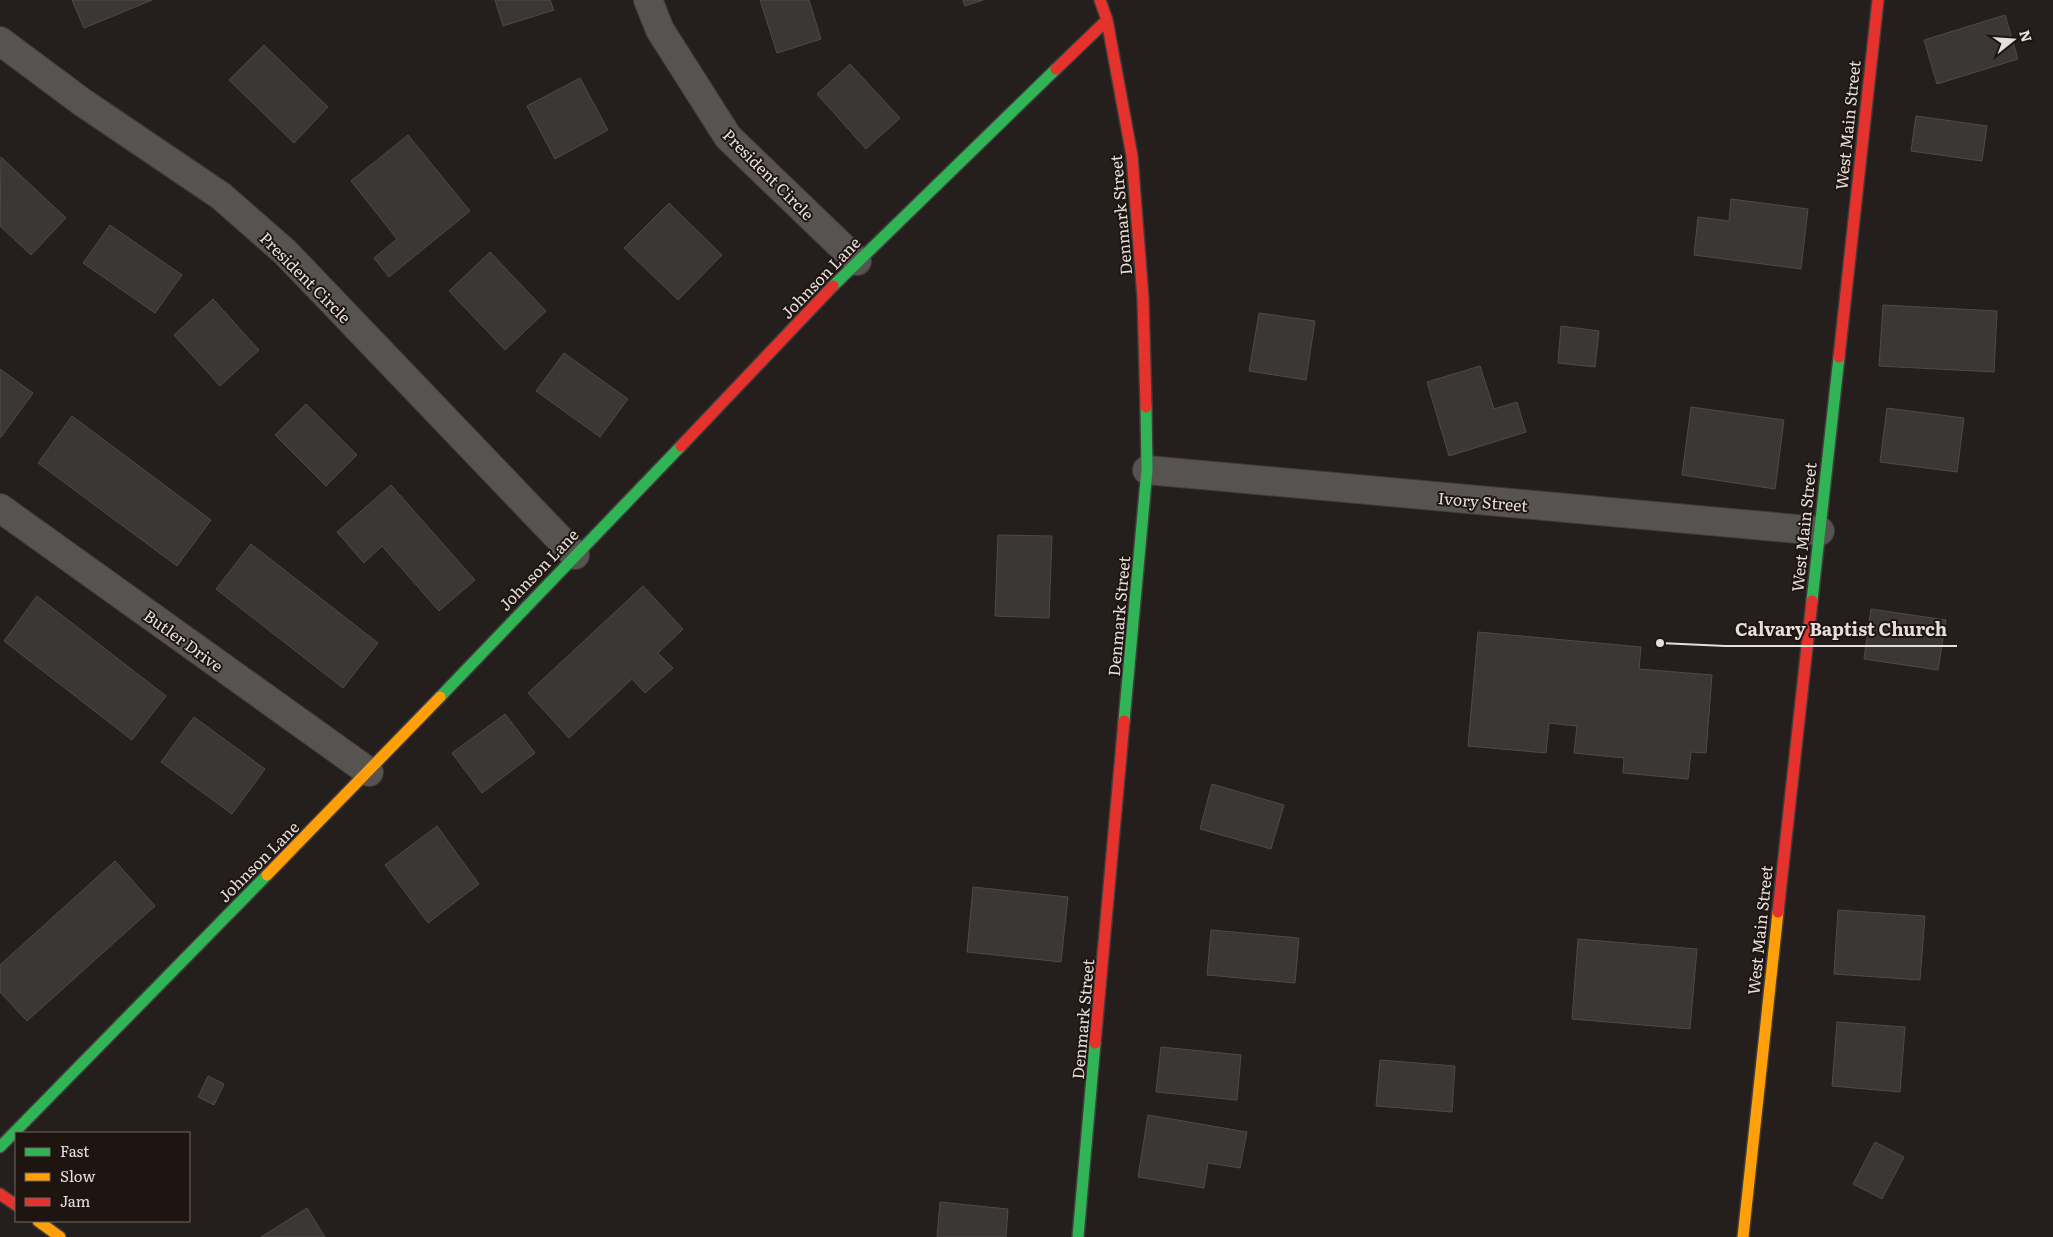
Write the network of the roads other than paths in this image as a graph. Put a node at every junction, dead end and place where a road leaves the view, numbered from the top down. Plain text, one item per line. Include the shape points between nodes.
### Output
1 (648, 0) edge
2 (1100, 0) edge
3 (1878, 0) edge
4 (1107, 20) junction
5 (0, 41) edge
6 (858, 261) junction
7 (1147, 470) junction
8 (0, 508) edge
9 (1820, 531) junction
10 (574, 555) junction
11 (369, 772) junction
12 (0, 1147) edge
13 (0, 1194) edge
14 (15, 1204) edge
15 (39, 1222) edge
16 (60, 1237) edge
17 (1078, 1237) edge
18 (1743, 1237) edge

1 - 6 street, President Circle via 660,30 728,137
2 - 4 street, Denmark Street
3 - 9 street, West Main Street
4 - 6 street, Johnson Lane
4 - 7 street, Denmark Street via 1132,156 1143,298
5 - 10 street, President Circle via 82,102 221,196 285,252
6 - 10 street, Johnson Lane
7 - 9 street, Ivory Street
7 - 17 street, Denmark Street
8 - 11 street, Butler Drive
9 - 18 street, West Main Street
10 - 11 street, Johnson Lane
11 - 12 street, Johnson Lane
13 - 14 street
15 - 16 street

